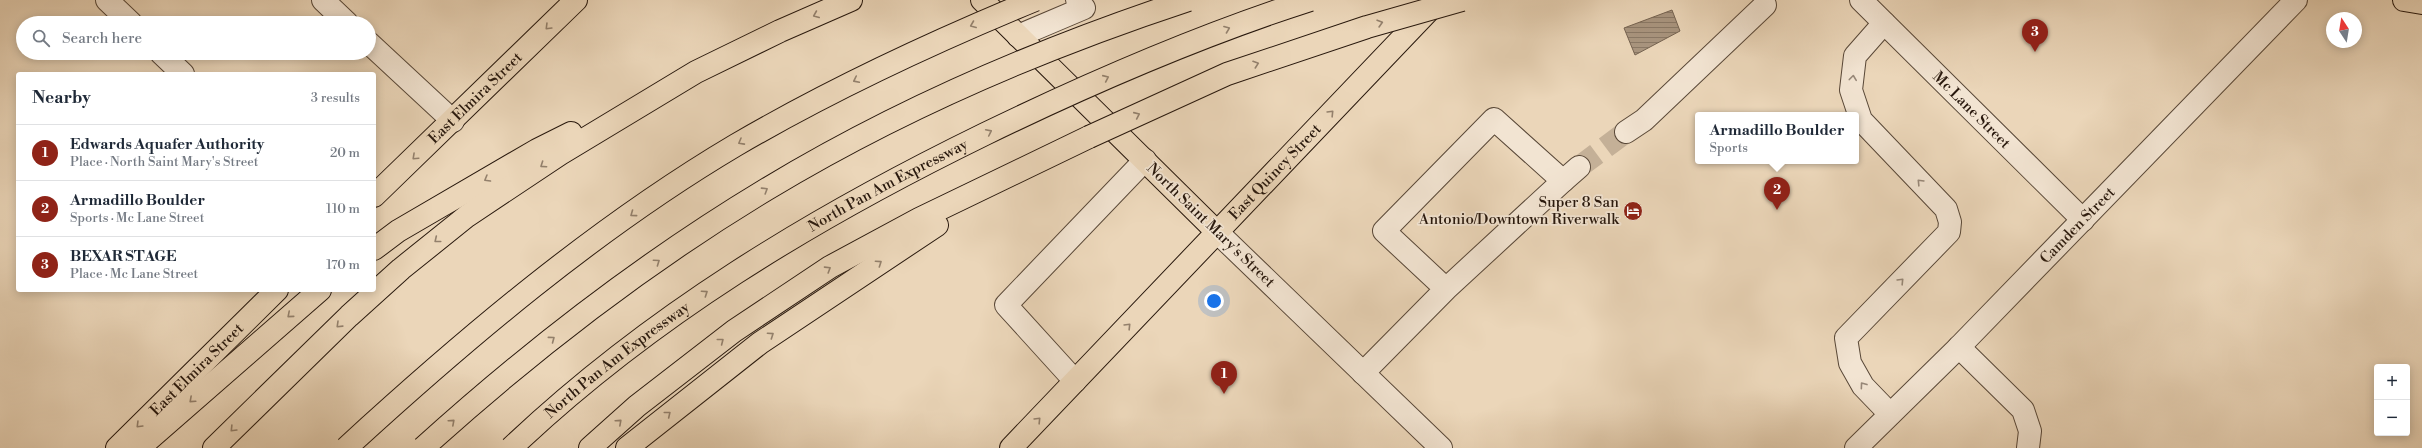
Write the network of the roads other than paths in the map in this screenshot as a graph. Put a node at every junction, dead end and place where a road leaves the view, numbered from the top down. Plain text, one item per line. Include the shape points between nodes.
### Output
1 (107, 0) edge
2 (323, 0) edge
3 (576, 0) edge
4 (852, 0) edge
5 (982, 0) edge
6 (1035, 0) edge
7 (1077, 0) edge
8 (1188, 0) edge
9 (1310, 0) edge
10 (1439, 0) edge
11 (1462, 0) edge
12 (1861, 0) edge
13 (2296, 0) edge
14 (2404, 0) edge
15 (2422, 4) edge
16 (1766, 5) dead end
17 (123, 16) edge
18 (340, 16) edge
19 (1884, 23) junction
20 (1018, 36) junction
21 (376, 50) edge
22 (169, 60) edge
23 (181, 72) edge
24 (696, 72) junction
25 (1858, 112) edge
26 (1859, 114) edge
27 (453, 121) junction
28 (1626, 132) tunnel mouth
29 (1089, 137) junction
30 (1145, 160) junction
31 (376, 194) edge
32 (2083, 220) junction
33 (1218, 232) junction
34 (376, 248) edge
35 (1446, 290) junction
36 (275, 292) edge
37 (318, 292) edge
38 (376, 292) edge
39 (376, 292) edge
40 (1959, 347) junction
41 (1363, 373) junction
42 (1075, 381) junction
43 (1890, 414) junction
44 (117, 448) edge
45 (139, 448) edge
46 (214, 448) edge
47 (346, 448) edge
48 (423, 448) edge
49 (511, 448) edge
50 (590, 448) edge
51 (627, 448) edge
52 (1011, 448) edge
53 (1441, 448) edge
54 (1856, 448) edge
55 (2028, 448) edge

1 - 17 street
2 - 18 street
3 -> 27 main road, East Elmira Street
4 -> 24 main road via 780,31
5 - 20 main road, North Saint Mary's Street
6 -> 47 main road, bridge via 945,37 846,85 736,146 648,203 573,257 432,369
7 - 20 street via 1084,8
48 -> 8 main road, bridge via 534,353 614,292 686,241 767,189 879,127 1024,61 1112,25
49 -> 9 main road, North Pan Am Expressway, bridge via 601,367 651,330 756,258 898,176 1118,72 1261,16
33 -> 10 main road, East Quincy Street
29 -> 11 main road, bridge via 1227,74 1367,26
12 - 19 street, Mc Lane Street
13 - 32 street, Camden Street
14 - 15 main road
16 - 28 street via 1644,120
25 -> 19 street via 1851,90 1855,56
19 - 32 street, Mc Lane Street
20 - 30 main road, North Saint Mary's Street
21 - 27 street
22 - 23 street
24 -> 34 main road via 537,150 398,231
24 -> 38 main road via 560,154 467,216
43 -> 26 street via 1863,386 1850,363 1846,338 1949,232 1950,222 1946,209 1861,120
27 -> 31 main road, East Elmira Street
50 -> 29 main road via 637,406 734,331 830,267 919,219
51 -> 29 main road via 760,343 914,239
30 - 33 main road, North Saint Mary's Street
30 - 42 street via 1006,305
32 - 40 street, Camden Street
33 - 41 street, North Saint Mary's Street
42 -> 33 main road, East Quincy Street
35 - 35 street via 1571,174 1494,119 1384,231
35 - 41 street
36 -> 44 main road, East Elmira Street
37 -> 45 main road
39 -> 46 main road
40 - 43 street, Camden Street
40 - 55 street via 2023,410 2030,431
41 - 53 street, North Saint Mary's Street
52 -> 42 main road, East Quincy Street
43 - 54 street, Camden Street

